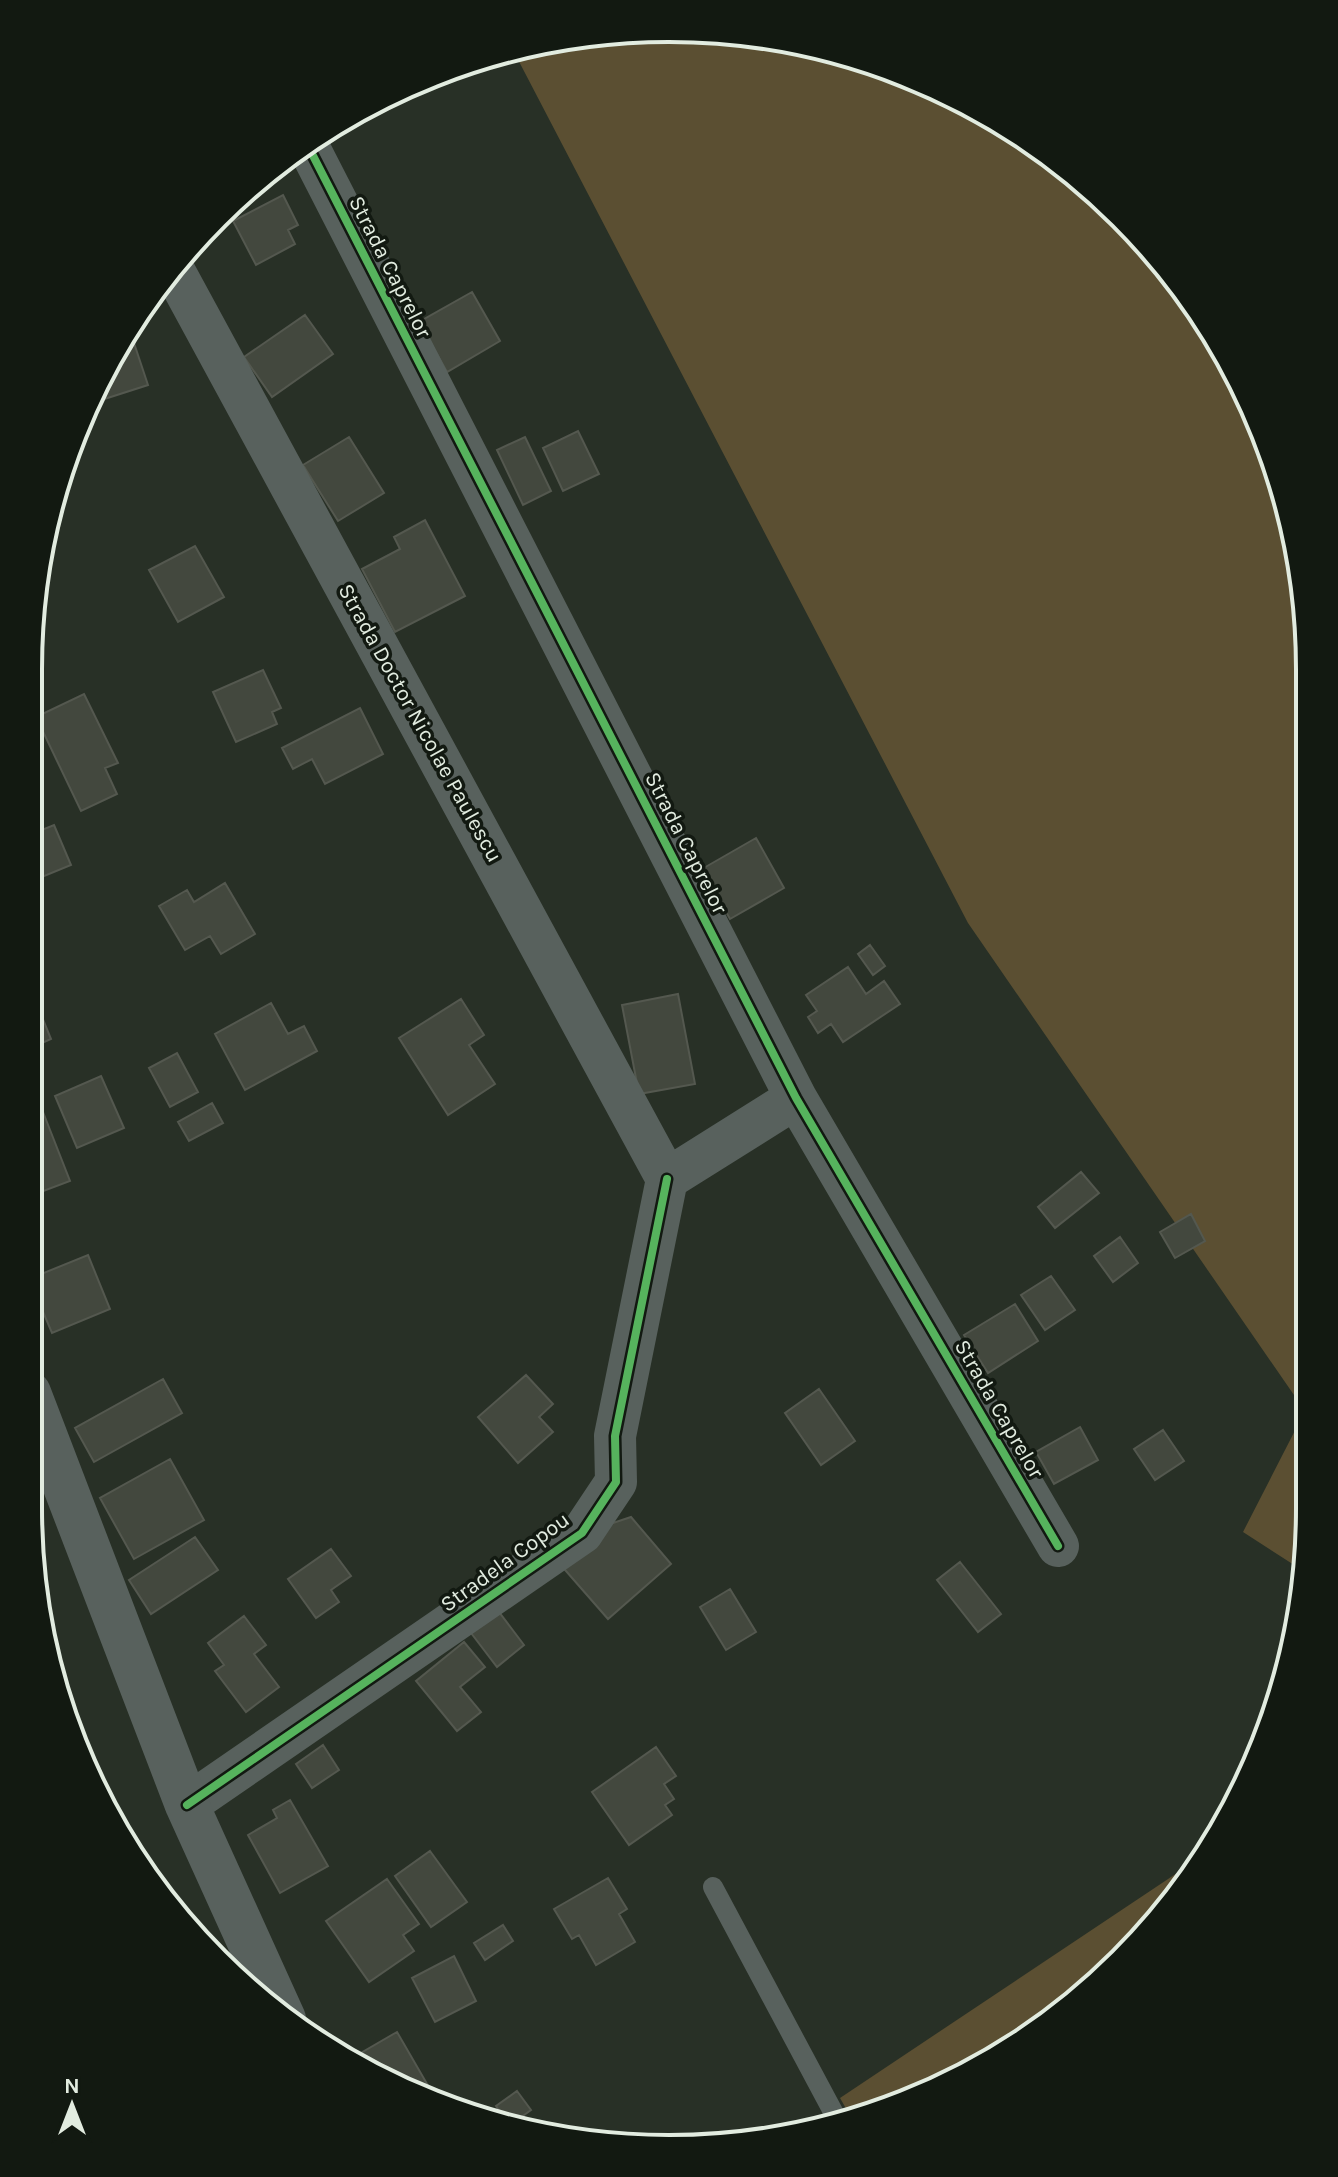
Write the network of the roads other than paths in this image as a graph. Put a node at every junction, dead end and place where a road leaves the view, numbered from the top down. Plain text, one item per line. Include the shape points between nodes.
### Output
1 (312, 154) edge
2 (179, 279) edge
3 (796, 1098) junction
4 (667, 1179) junction
5 (42, 1427) edge
6 (1058, 1546) dead end
7 (187, 1805) junction
8 (713, 1887) dead end
9 (272, 1992) edge
10 (834, 2113) edge

1 - 3 street, Strada Caprelor
2 - 4 street, Strada Doctor Nicolae Paulescu
3 - 4 street
3 - 6 street, Strada Caprelor
4 - 7 street, Stradela Copou via 615,1436 616,1482 582,1533
5 - 7 street
7 - 9 street
8 - 10 lane

